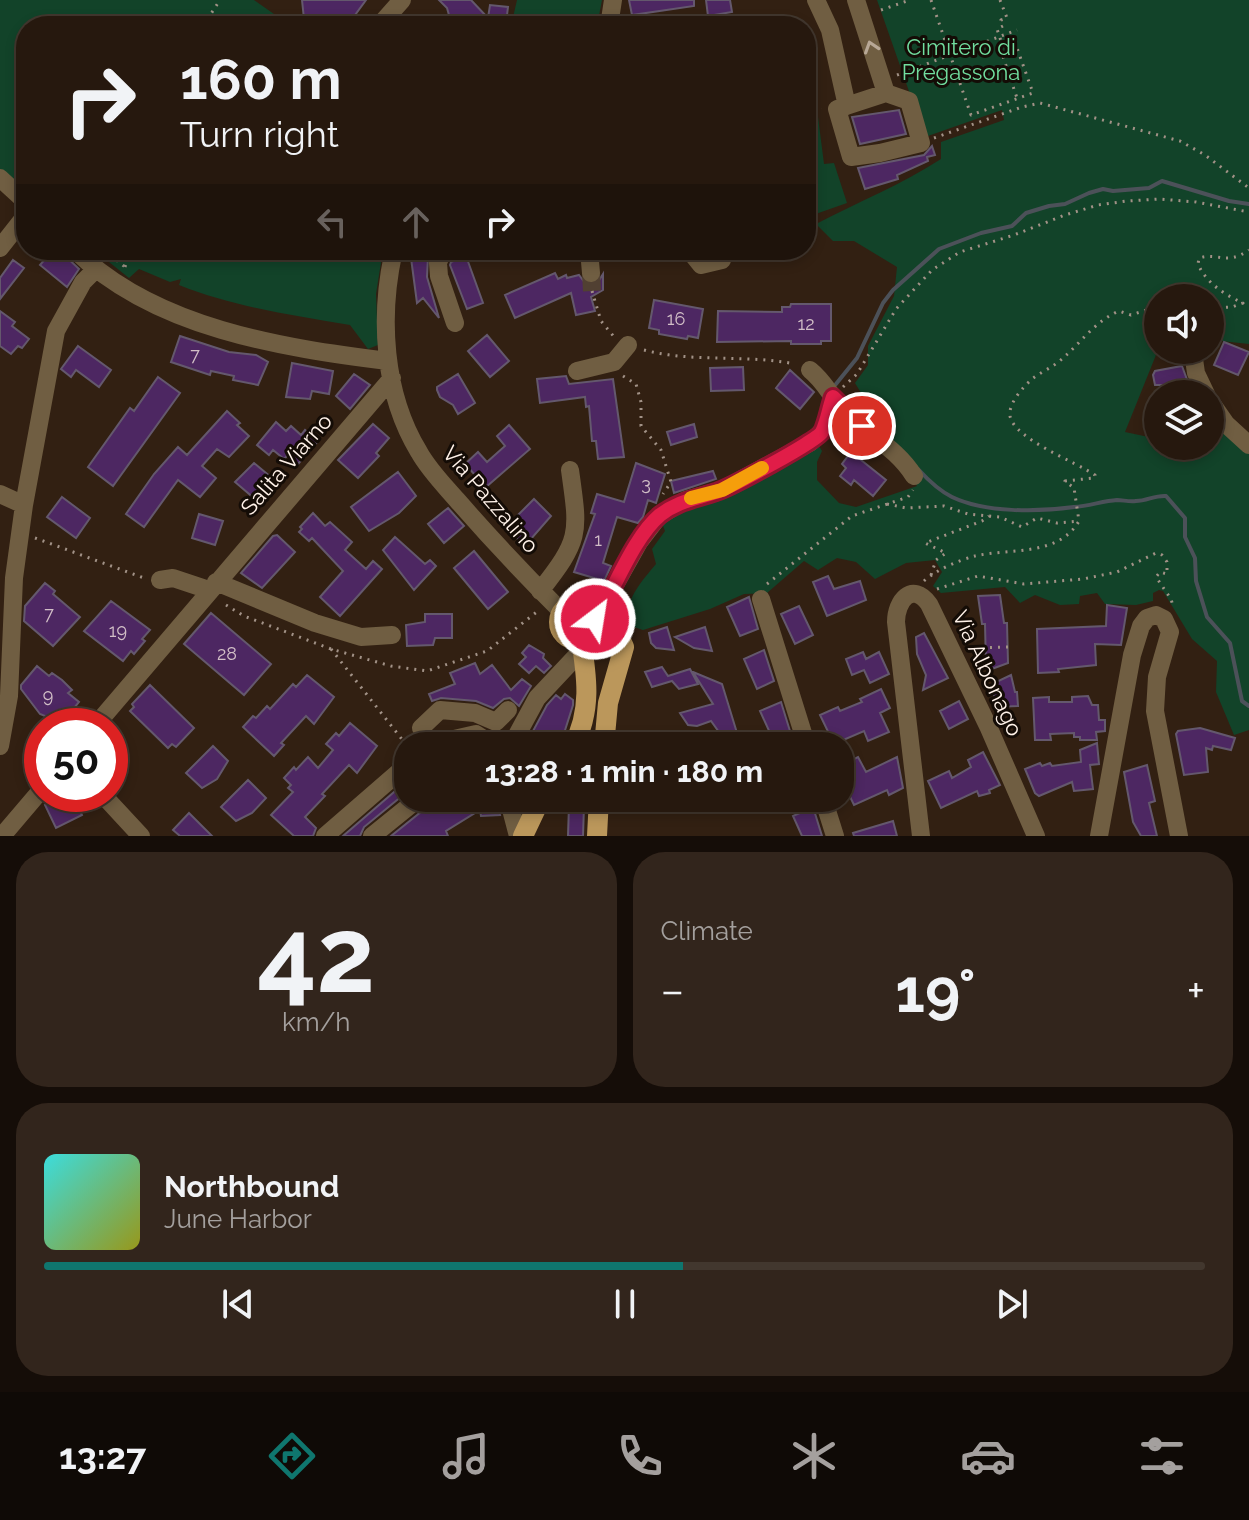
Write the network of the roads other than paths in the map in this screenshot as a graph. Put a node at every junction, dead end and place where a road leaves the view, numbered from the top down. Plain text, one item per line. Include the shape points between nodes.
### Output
1 (402, 0) edge
2 (816, 0) edge
3 (856, 0) edge
4 (388, 16) edge
5 (884, 87) junction
6 (842, 107) junction
7 (0, 178) edge
8 (16, 193) edge
9 (16, 228) edge
10 (0, 248) edge
11 (85, 260) edge
12 (392, 260) edge
13 (439, 260) edge
14 (590, 260) edge
15 (697, 260) edge
16 (722, 260) edge
17 (95, 270) junction
18 (591, 278) tunnel mouth
19 (455, 323) dead end
20 (628, 345) road end
21 (390, 370) junction
22 (810, 370) road end
23 (577, 371) dead end
24 (833, 397) junction
25 (1224, 421) edge
26 (1249, 445) edge
27 (570, 470) dead end
28 (914, 476) road end
29 (0, 494) edge
30 (24, 505) junction
31 (160, 580) road end
32 (213, 586) junction
33 (540, 591) junction
34 (761, 599) road end
35 (562, 612) junction
36 (594, 620) junction
37 (392, 635) dead end
38 (582, 645) junction
39 (5, 693) edge
40 (110, 708) edge
41 (519, 716) junction
42 (423, 732) edge
43 (518, 732) edge
44 (580, 732) edge
45 (605, 732) edge
46 (803, 732) edge
47 (0, 746) edge
48 (394, 776) edge
49 (24, 810) edge
50 (119, 812) edge
51 (401, 812) edge
52 (513, 812) edge
53 (534, 812) edge
54 (598, 812) edge
55 (827, 812) edge
56 (343, 818) junction
57 (2, 836) edge
58 (141, 836) edge
59 (325, 836) edge
60 (371, 836) edge
61 (384, 836) edge
62 (521, 836) edge
63 (597, 836) edge
64 (835, 836) edge
65 (921, 836) edge
66 (1036, 836) edge
67 (1099, 836) edge
68 (1179, 836) edge

1 - 4 street
2 - 6 street via 830,30
5 -> 3 street
5 - 6 street
5 - 6 street via 909,101 921,143 851,157
7 - 8 street
9 - 10 street
11 - 17 street
12 - 21 street, Via Pazzalino via 385,305
13 - 19 street via 439,276
14 - 18 street
15 - 16 street via 701,265
17 - 21 street via 199,323
17 - 30 street via 56,331
20 - 23 street via 614,362
21 - 32 street, Salita Viarno
21 - 33 street, Via Pazzalino via 406,426 429,467
22 - 24 street
24 - 28 street via 898,454
24 - 36 street via 823,430 811,442 722,490 686,500 659,516
25 - 26 street
27 - 33 street via 576,532
29 - 30 street
30 - 39 street
31 - 32 street
32 - 37 street via 361,637
32 - 40 street, Salita Viarno
33 - 35 street, Via Pazzalino
34 - 46 street
35 - 36 main road via 576,604 587,607
35 - 38 main road via 562,632
36 - 38 main road
36 - 45 main road via 618,634 624,647
38 - 41 street
38 - 44 main road via 587,700
39 - 47 street
41 - 42 street via 496,722 475,713 440,710 421,728
41 - 43 street
48 - 56 street
49 - 57 street
50 - 58 street
51 - 60 street
52 - 62 street
53 - 62 main road
54 - 63 main road
55 - 64 street
56 - 59 street
56 - 60 street
60 - 61 street
65 - 66 street, Via Albonago via 896,622 899,603 916,596 950,648
67 - 68 street via 1132,655 1141,626 1156,615 1170,632 1157,677 1155,711

